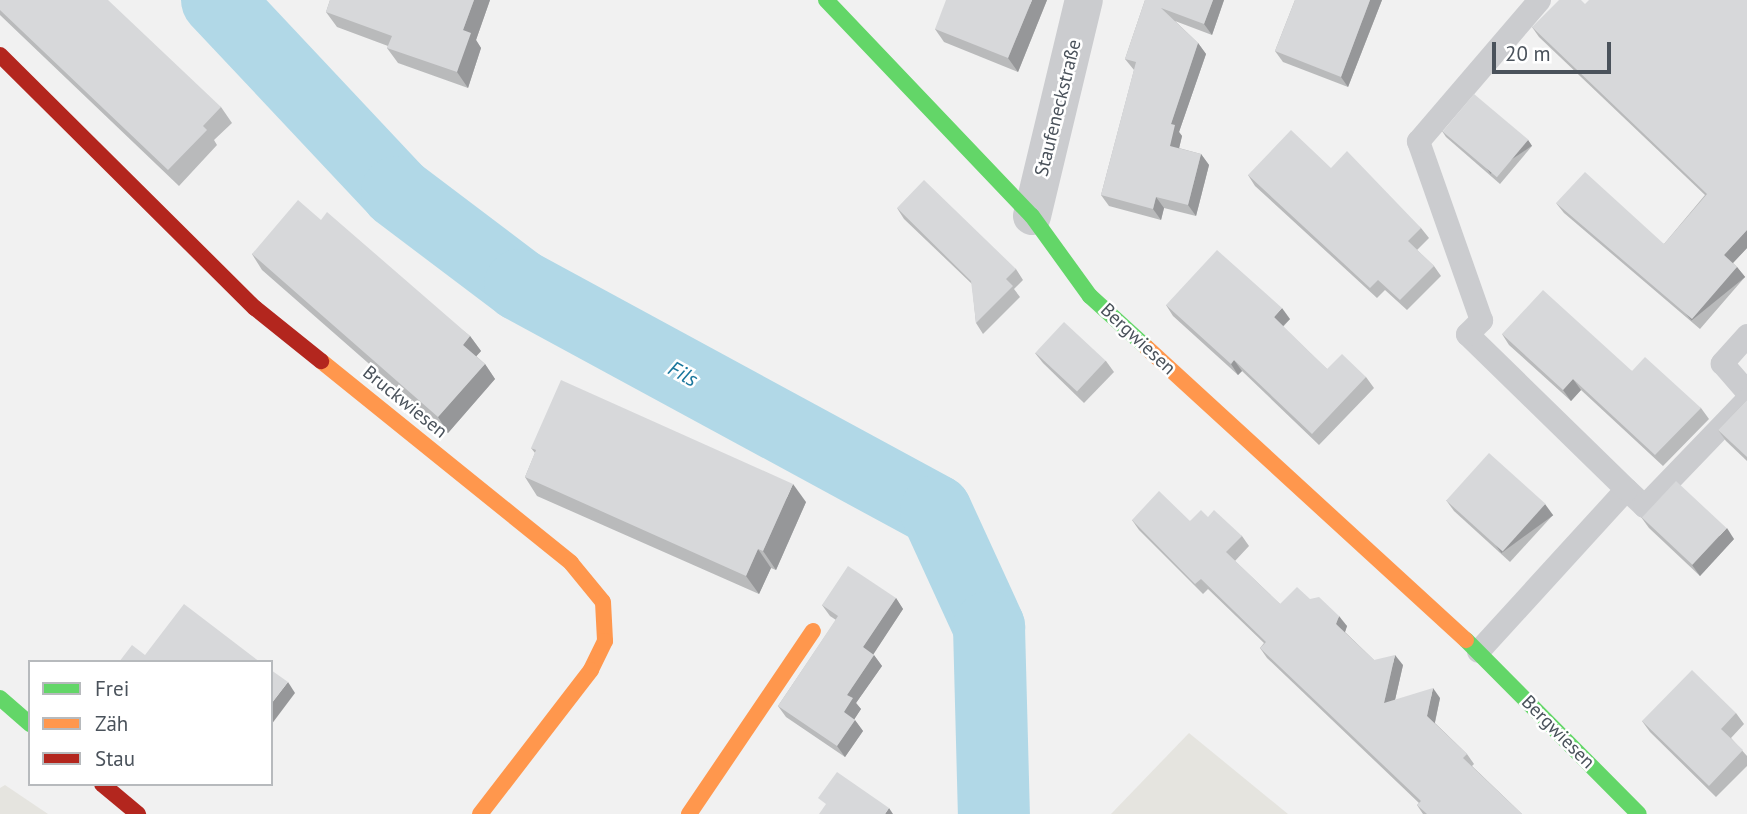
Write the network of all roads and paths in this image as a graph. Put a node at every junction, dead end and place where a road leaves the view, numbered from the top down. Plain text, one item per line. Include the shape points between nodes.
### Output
1 (826, 0) edge
2 (1084, 0) edge
3 (1527, 4) edge
4 (0, 55) edge
5 (1032, 216) junction
6 (1747, 335) edge
7 (1747, 392) edge
8 (1747, 399) edge
9 (1626, 489) junction
10 (813, 631) dead end
11 (1478, 651) junction
12 (0, 698) edge
13 (28, 722) edge
14 (104, 786) edge
15 (138, 814) edge
16 (480, 814) edge
17 (689, 814) edge
18 (1639, 814) edge

1 - 5 street, Bergwiesen
2 - 5 street, Staufeneckstraße
3 - 9 lane via 1419,141 1481,320 1468,334
4 - 16 street, Bruckwiesen via 255,308 571,563 603,602 605,641 591,670
5 - 11 street, Bergwiesen via 1090,296
6 - 7 lane via 1722,363
8 - 9 lane via 1643,506
9 - 11 lane
10 - 17 street
11 - 18 street, Bergwiesen
12 - 13 street
14 - 15 street

